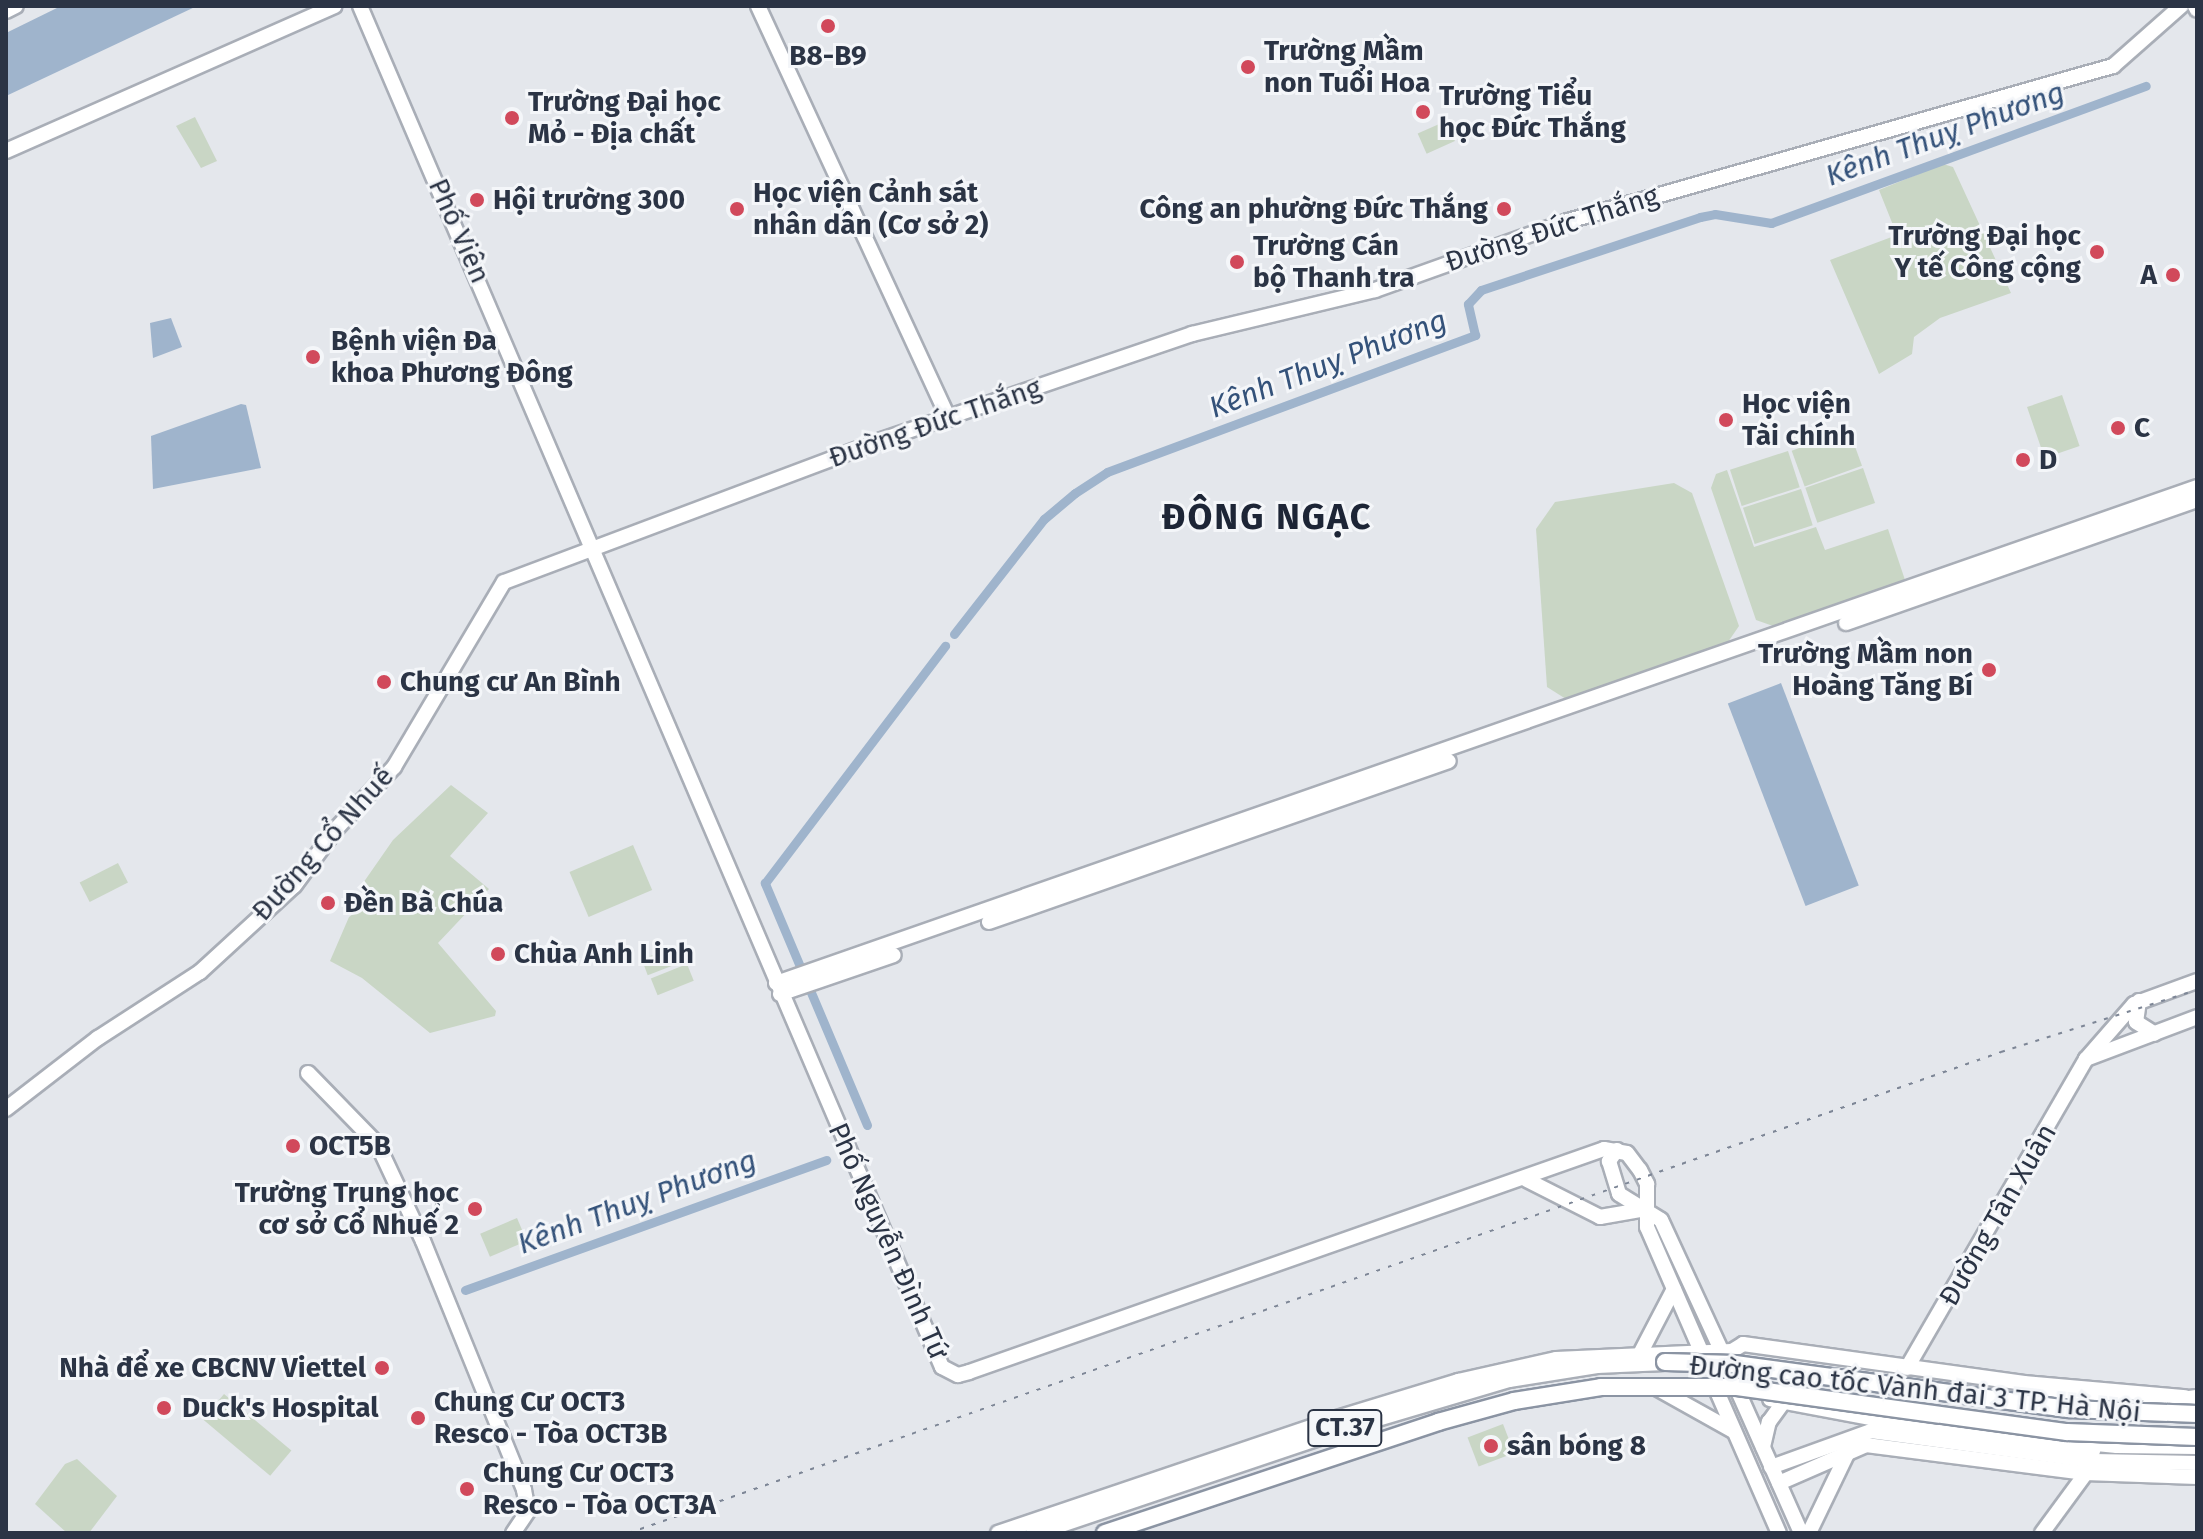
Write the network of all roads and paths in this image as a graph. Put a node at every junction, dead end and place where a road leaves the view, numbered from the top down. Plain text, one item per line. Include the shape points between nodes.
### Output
1 (16, 6) edge
2 (334, 6) edge
3 (360, 6) edge
4 (758, 6) edge
5 (2181, 6) edge
6 (6, 11) edge
7 (6, 151) edge
8 (949, 419) junction
9 (2197, 487) edge
10 (2197, 500) edge
11 (593, 546) junction
12 (817, 975) junction
13 (2197, 981) edge
14 (778, 988) junction
15 (2139, 1001) junction
16 (2197, 1017) edge
17 (2155, 1034) junction
18 (2086, 1059) junction
19 (308, 1073) dead end
20 (6, 1109) edge
21 (1617, 1150) junction
22 (1527, 1180) junction
23 (1646, 1209) junction
24 (1674, 1289) junction
25 (1699, 1304) junction
26 (1684, 1311) junction
27 (1660, 1321) junction
28 (1726, 1350) junction
29 (1701, 1351) junction
30 (1641, 1352) junction
31 (1581, 1359) junction
32 (1665, 1362) junction
33 (1907, 1368) junction
34 (1739, 1388) junction
35 (1658, 1389) junction
36 (1716, 1389) junction
37 (1784, 1401) junction
38 (2197, 1404) edge
39 (1509, 1408) junction
40 (1733, 1431) junction
41 (2197, 1443) edge
42 (1763, 1448) junction
43 (1848, 1452) junction
44 (2197, 1463) edge
45 (1771, 1467) junction
46 (2090, 1467) junction
47 (2197, 1477) edge
48 (1779, 1483) junction
49 (513, 1533) edge
50 (998, 1533) edge
51 (1022, 1533) edge
52 (1034, 1533) edge
53 (1108, 1533) edge
54 (1128, 1533) edge
55 (1779, 1533) edge
56 (1801, 1533) edge
57 (1809, 1533) edge
58 (2042, 1533) edge

1 - 6 street
2 - 7 street
3 - 11 street, Phố Viên
4 - 8 street
5 - 8 street, Đường Đức Thắng via 2113,66 1568,221 1375,290 1192,334
8 - 11 street, Đường Đức Thắng
9 - 12 street
10 - 12 street
11 - 14 street, Phố Nguyễn Đình Tứ
11 - 20 street, Đường Cổ Nhuế via 504,582 394,767 266,913 200,972 98,1038
12 - 14 street
13 - 15 street, Đường Tân Xuân
14 - 22 street, Phố Nguyễn Đình Tứ via 934,1358 958,1375
15 - 17 street via 2136,1022
15 - 18 street, Đường Tân Xuân
16 - 17 street
17 - 18 street
18 - 33 street, Đường Tân Xuân
19 - 49 street via 378,1145 423,1241 524,1490 528,1511
21 - 22 street, Phố Nguyễn Đình Tứ via 1585,1155
21 - 23 street via 1627,1153 1647,1184
21 - 23 street via 1609,1161 1619,1194
22 - 23 street via 1600,1217
23 - 24 street via 1647,1227
23 - 25 street via 1661,1220
24 - 26 street
24 - 27 street
25 - 26 street
25 - 28 street
26 - 27 street
26 - 29 street
27 - 30 street
28 - 29 street
28 - 33 street via 1743,1344
28 - 34 street
28 - 38 street via 1741,1363 2089,1405 2170,1409
29 - 30 street
29 - 36 street
30 - 31 street
31 - 50 street via 1556,1359 1458,1381
31 - 51 street via 1432,1397
32 - 38 highway, bridge via 1787,1363 2023,1394
32 - 38 highway, Đường cao tốc Vành đai 3 TP. Hà Nội / CT.37, bridge via 1735,1364 2070,1409
32 - 52 highway, Đường cao tốc Vành đai 3 TP. Hà Nội / CT.37 via 1597,1365 1509,1379 1357,1424
33 - 38 street
34 - 36 street
34 - 37 street
34 - 41 highway, Đường cao tốc Vành đai 3 TP. Hà Nội / CT.37, bridge via 2067,1432
34 - 41 highway, bridge via 2017,1435 2117,1445
34 - 42 street
34 - 53 highway, Đường cao tốc Vành đai 3 TP. Hà Nội / CT.37, bridge via 1601,1387 1514,1401
35 - 36 street
35 - 39 street via 1605,1391
35 - 40 street
36 - 40 street
37 - 41 street via 2066,1448
37 - 42 street via 1769,1422
39 - 53 street via 1444,1422
39 - 54 street
40 - 55 street
42 - 45 street
43 - 46 street via 1887,1445
43 - 48 street
43 - 57 street
44 - 46 street
45 - 46 street via 1871,1431
45 - 48 street
46 - 47 street
46 - 58 street
48 - 56 street

